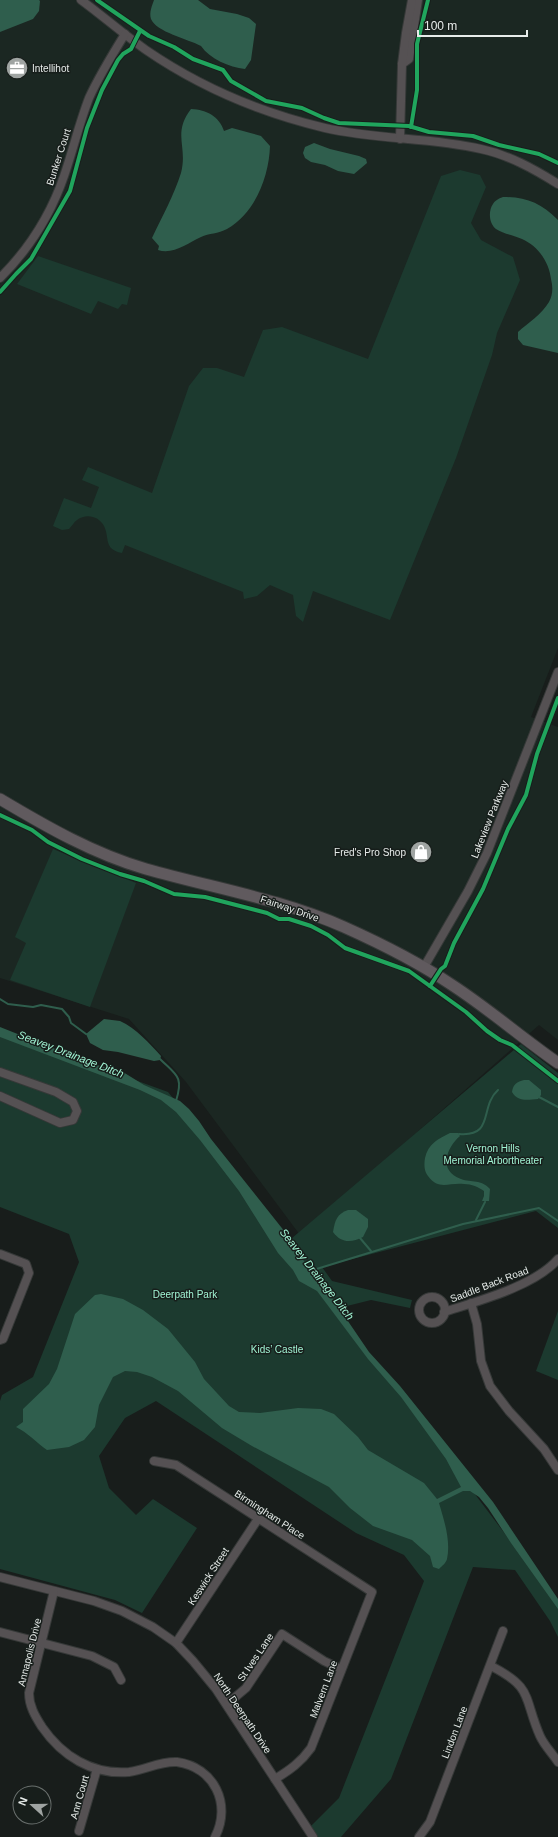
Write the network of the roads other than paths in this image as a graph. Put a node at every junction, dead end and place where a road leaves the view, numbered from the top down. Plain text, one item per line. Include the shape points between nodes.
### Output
1 (81, 0) edge
2 (412, 0) edge
3 (418, 0) edge
4 (125, 34) junction
5 (402, 64) junction
6 (400, 139) junction
7 (558, 184) edge
8 (0, 278) edge
9 (558, 672) edge
10 (0, 799) edge
11 (424, 967) junction
12 (558, 1062) edge
13 (0, 1072) edge
14 (0, 1096) edge
15 (0, 1254) edge
16 (558, 1259) edge
17 (471, 1303) junction
18 (444, 1312) dead end
19 (1, 1340) edge
20 (154, 1461) dead end
21 (558, 1470) edge
22 (258, 1519) junction
23 (0, 1577) edge
24 (54, 1591) junction
25 (372, 1592) joint
26 (503, 1631) dead end
27 (0, 1632) edge
28 (42, 1643) junction
29 (176, 1644) junction
30 (491, 1666) junction
31 (341, 1669) junction
32 (121, 1680) dead end
33 (227, 1704) junction
34 (558, 1762) edge
35 (97, 1769) junction
36 (275, 1779) junction
37 (80, 1831) dead end
38 (215, 1837) edge
39 (313, 1837) edge
40 (419, 1837) edge

1 - 4 street
2 - 5 street
3 - 5 street via 409,59
4 - 6 street via 190,77 254,106 327,128
4 - 8 street, Bunker Court via 90,97 77,130 64,176 47,216 30,243
5 - 6 street
6 - 7 street via 482,149 517,161
9 - 11 street, Lakeview Parkway via 486,852 468,891
10 - 11 main road, Fairway Drive via 72,840 108,856 146,869 260,897 299,910 378,942
11 - 12 main road, Fairway Drive via 486,1008
13 - 14 street via 56,1092 73,1102 77,1111 73,1120 60,1123
15 - 19 street via 26,1264 29,1273
16 - 17 street, Saddle Back Road via 528,1281
17 - 18 street, Saddle Back Road
17 - 21 street via 477,1324 481,1361 490,1386
20 - 22 street, Birmingham Place via 176,1465
22 - 25 street, Birmingham Place
22 - 29 street, Keswick Street
23 - 24 street, North Deerpath Drive
24 - 28 street, Annapolis Drive
24 - 29 street, North Deerpath Drive via 122,1611 153,1627
25 - 31 street, Malvern Lane
26 - 30 street, Lindon Lane
27 - 28 street
28 - 32 street via 92,1656 111,1664
28 - 35 street, Annapolis Drive via 30,1683 30,1706 52,1741 84,1765
29 - 33 street, North Deerpath Drive via 194,1661
30 - 34 street via 508,1675 523,1689 541,1738
30 - 40 street, Lindon Lane via 430,1822
31 - 33 street, St Ives Lane via 282,1634 246,1688
31 - 36 street, Malvern Lane via 311,1748 294,1768
33 - 36 street, North Deerpath Drive
35 - 37 street, Ann Court
35 - 38 street, Annapolis Drive via 130,1772 168,1762 185,1764 200,1770 214,1785 220,1798 222,1821
36 - 39 street, North Deerpath Drive

